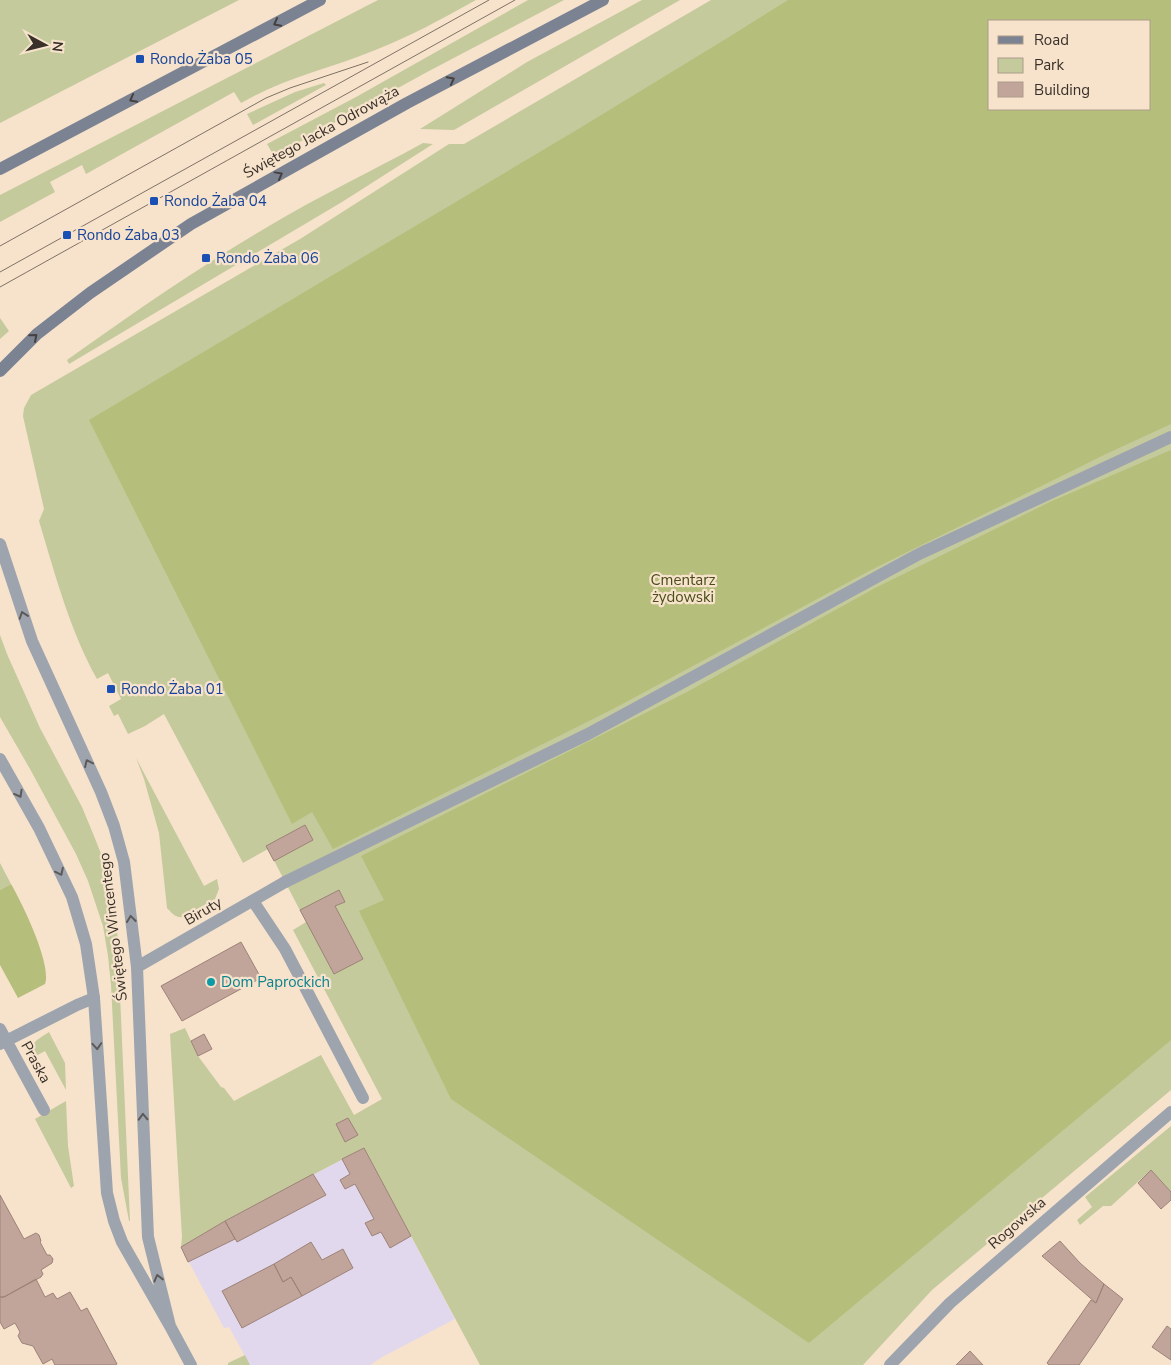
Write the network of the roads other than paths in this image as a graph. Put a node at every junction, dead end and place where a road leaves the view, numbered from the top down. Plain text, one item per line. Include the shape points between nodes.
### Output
1 (320, 0) edge
2 (603, 0) edge
3 (0, 169) edge
4 (0, 371) edge
5 (1171, 437) edge
6 (0, 544) edge
7 (0, 759) edge
8 (253, 901) junction
9 (137, 967) junction
10 (94, 998) junction
11 (0, 1029) edge
12 (3, 1042) edge
13 (363, 1098) dead end
14 (44, 1110) dead end
15 (1171, 1112) edge
16 (170, 1326) junction
17 (191, 1365) edge
18 (890, 1365) edge

1 -> 3 main road
4 -> 2 main road, Świętego Jacka Odrowąża via 37,334 90,293 191,224 408,102
5 - 8 street, Biruty via 919,554 588,734 285,882
9 -> 6 street, Świętego Wincentego via 124,862 114,826 32,641
7 -> 10 street, Świętego Wincentego via 72,897 86,944
8 - 9 street, Biruty
8 - 13 street via 285,948
16 -> 9 street, Świętego Wincentego via 148,1237
10 - 12 street
10 -> 16 street, Świętego Wincentego via 107,1193 122,1242
11 - 12 street, Praska
12 - 14 street, Praska
15 - 18 street, Rogowska via 950,1303
16 - 17 street, Świętego Wincentego

